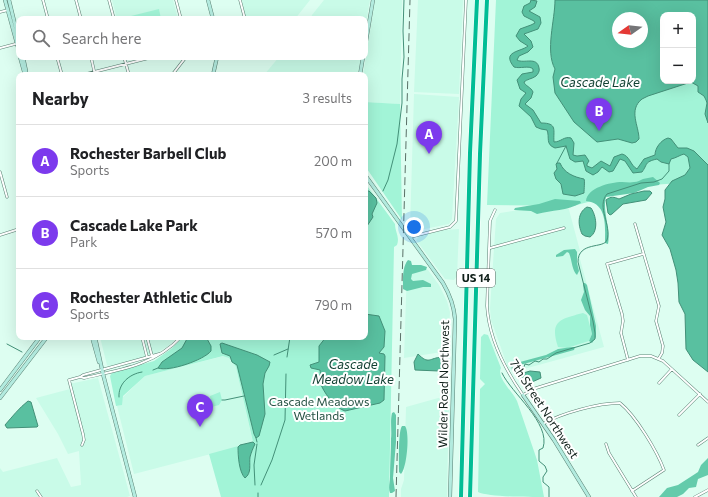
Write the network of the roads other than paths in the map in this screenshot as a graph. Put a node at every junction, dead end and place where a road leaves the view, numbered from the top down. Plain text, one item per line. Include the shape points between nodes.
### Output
1 (13, 0) edge
2 (43, 0) edge
3 (76, 0) edge
4 (109, 0) edge
5 (176, 0) edge
6 (208, 0) edge
7 (240, 0) edge
8 (373, 0) edge
9 (466, 0) edge
10 (477, 0) edge
11 (487, 0) edge
12 (7, 1) edge
13 (9, 10) junction
14 (0, 12) edge
15 (47, 16) edge
16 (80, 16) edge
17 (113, 16) edge
18 (180, 16) edge
19 (212, 16) edge
20 (244, 16) edge
21 (368, 29) edge
22 (16, 35) edge
23 (16, 43) edge
24 (0, 48) edge
25 (23, 60) edge
26 (59, 60) edge
27 (92, 60) edge
28 (125, 60) edge
29 (141, 60) edge
30 (184, 60) edge
31 (216, 60) edge
32 (362, 60) edge
33 (126, 64) junction
34 (25, 72) edge
35 (61, 72) edge
36 (95, 72) joint
37 (128, 72) edge
38 (174, 72) edge
39 (214, 72) edge
40 (360, 72) edge
41 (0, 172) edge
42 (368, 179) edge
43 (6, 197) dead end
44 (495, 210) dead end
45 (635, 224) dead end
46 (564, 228) dead end
47 (16, 230) edge
48 (0, 235) edge
49 (410, 237) junction
50 (490, 248) junction
51 (644, 254) junction
52 (38, 340) edge
53 (45, 340) edge
54 (93, 340) edge
55 (96, 340) edge
56 (143, 340) edge
57 (148, 340) edge
58 (178, 340) edge
59 (147, 358) junction
60 (153, 358) junction
61 (659, 358) junction
62 (628, 360) junction
63 (148, 361) junction
64 (672, 369) junction
65 (102, 370) junction
66 (103, 374) junction
67 (80, 377) junction
68 (658, 383) dead end
69 (0, 390) edge
70 (700, 394) junction
71 (523, 395) junction
72 (0, 398) edge
73 (708, 402) edge
74 (679, 415) dead end
75 (543, 424) junction
76 (708, 438) edge
77 (606, 444) dead end
78 (698, 445) dead end
79 (82, 446) dead end
80 (708, 490) edge
81 (37, 491) dead end
82 (632, 491) junction
83 (41, 497) edge
84 (134, 497) edge
85 (450, 497) edge
86 (460, 497) edge
87 (470, 497) edge
88 (589, 497) edge
89 (636, 497) edge
90 (695, 497) edge

1 - 12 street
2 - 15 street
3 - 16 street
4 - 17 street
5 - 18 street
6 - 19 street
7 - 20 street
8 - 21 street
9 - 49 street via 456,221 450,227
10 - 86 highway, US 14
11 - 87 highway, US 14
12 - 13 street
13 - 14 street
13 - 22 street
23 - 24 street
25 - 34 street
26 - 35 street
27 - 36 street
28 - 33 street
29 - 33 street
30 - 38 street
31 - 39 street
32 - 40 street
33 - 36 street
33 - 37 street
41 - 43 street
42 - 49 street, Wilder Road Northwest
44 - 50 street, 7th Street Northwest via 490,221
45 - 51 street
46 - 50 street
47 - 48 street
49 - 85 street, Wilder Road Northwest via 447,290 454,310
50 - 71 street, 7th Street Northwest via 488,319 504,366
51 - 61 street via 659,306 656,321 663,346
51 - 62 street via 607,264 622,314 621,333
52 - 69 street
53 - 72 street
54 - 65 street
55 - 65 street
56 - 59 street
57 - 60 street
58 - 60 street
59 - 60 street
59 - 63 street
59 - 65 street
60 - 63 street
61 - 62 street via 644,356
61 - 64 street
62 - 71 street via 533,389
63 - 66 street
64 - 68 street
64 - 70 street
65 - 66 street
65 - 67 street
66 - 67 street
66 - 84 street
67 - 79 street via 69,380 83,434
70 - 73 street
70 - 74 street
71 - 75 street, 7th Street Northwest
75 - 82 street via 603,404 620,403 635,419 664,470
75 - 88 street, 7th Street Northwest
76 - 78 street
77 - 82 street
80 - 90 street
81 - 83 street
82 - 89 street

